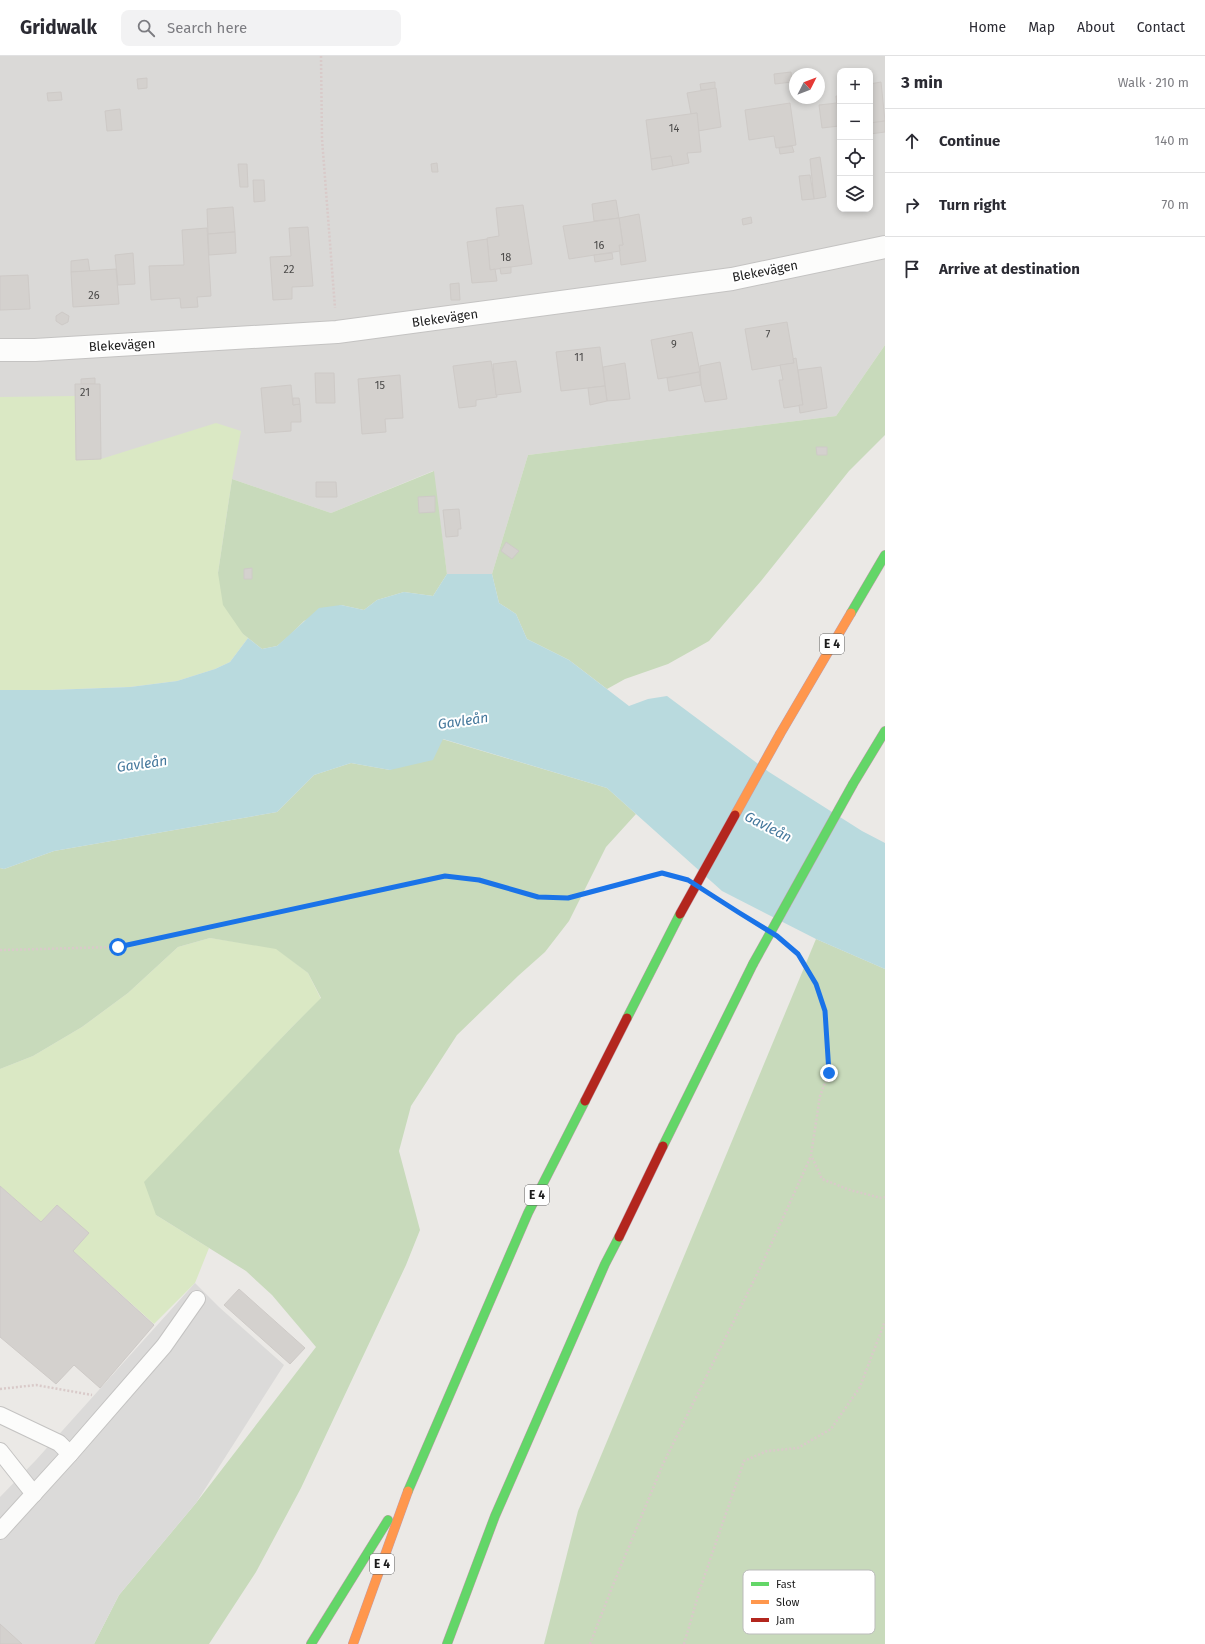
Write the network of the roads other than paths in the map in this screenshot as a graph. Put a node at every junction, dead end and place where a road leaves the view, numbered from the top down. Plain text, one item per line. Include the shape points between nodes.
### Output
1 (885, 247) edge
2 (0, 350) edge
3 (885, 555) edge
4 (885, 731) edge
5 (197, 1299) dead end
6 (0, 1415) edge
7 (0, 1451) edge
8 (70, 1454) junction
9 (411, 1484) junction
10 (34, 1494) junction
11 (0, 1531) edge
12 (311, 1644) edge
13 (353, 1644) edge
14 (448, 1644) edge

1 - 2 street, Blekevägen via 732,279 337,332
3 - 9 highway, E 4, bridge via 780,734 680,914 528,1213
4 - 14 highway, bridge via 753,964 604,1264 495,1516
5 - 8 lane via 164,1346
6 - 8 lane via 59,1443
7 - 10 lane
8 - 10 lane
9 - 12 highway
9 - 13 highway, E 4
10 - 11 lane

